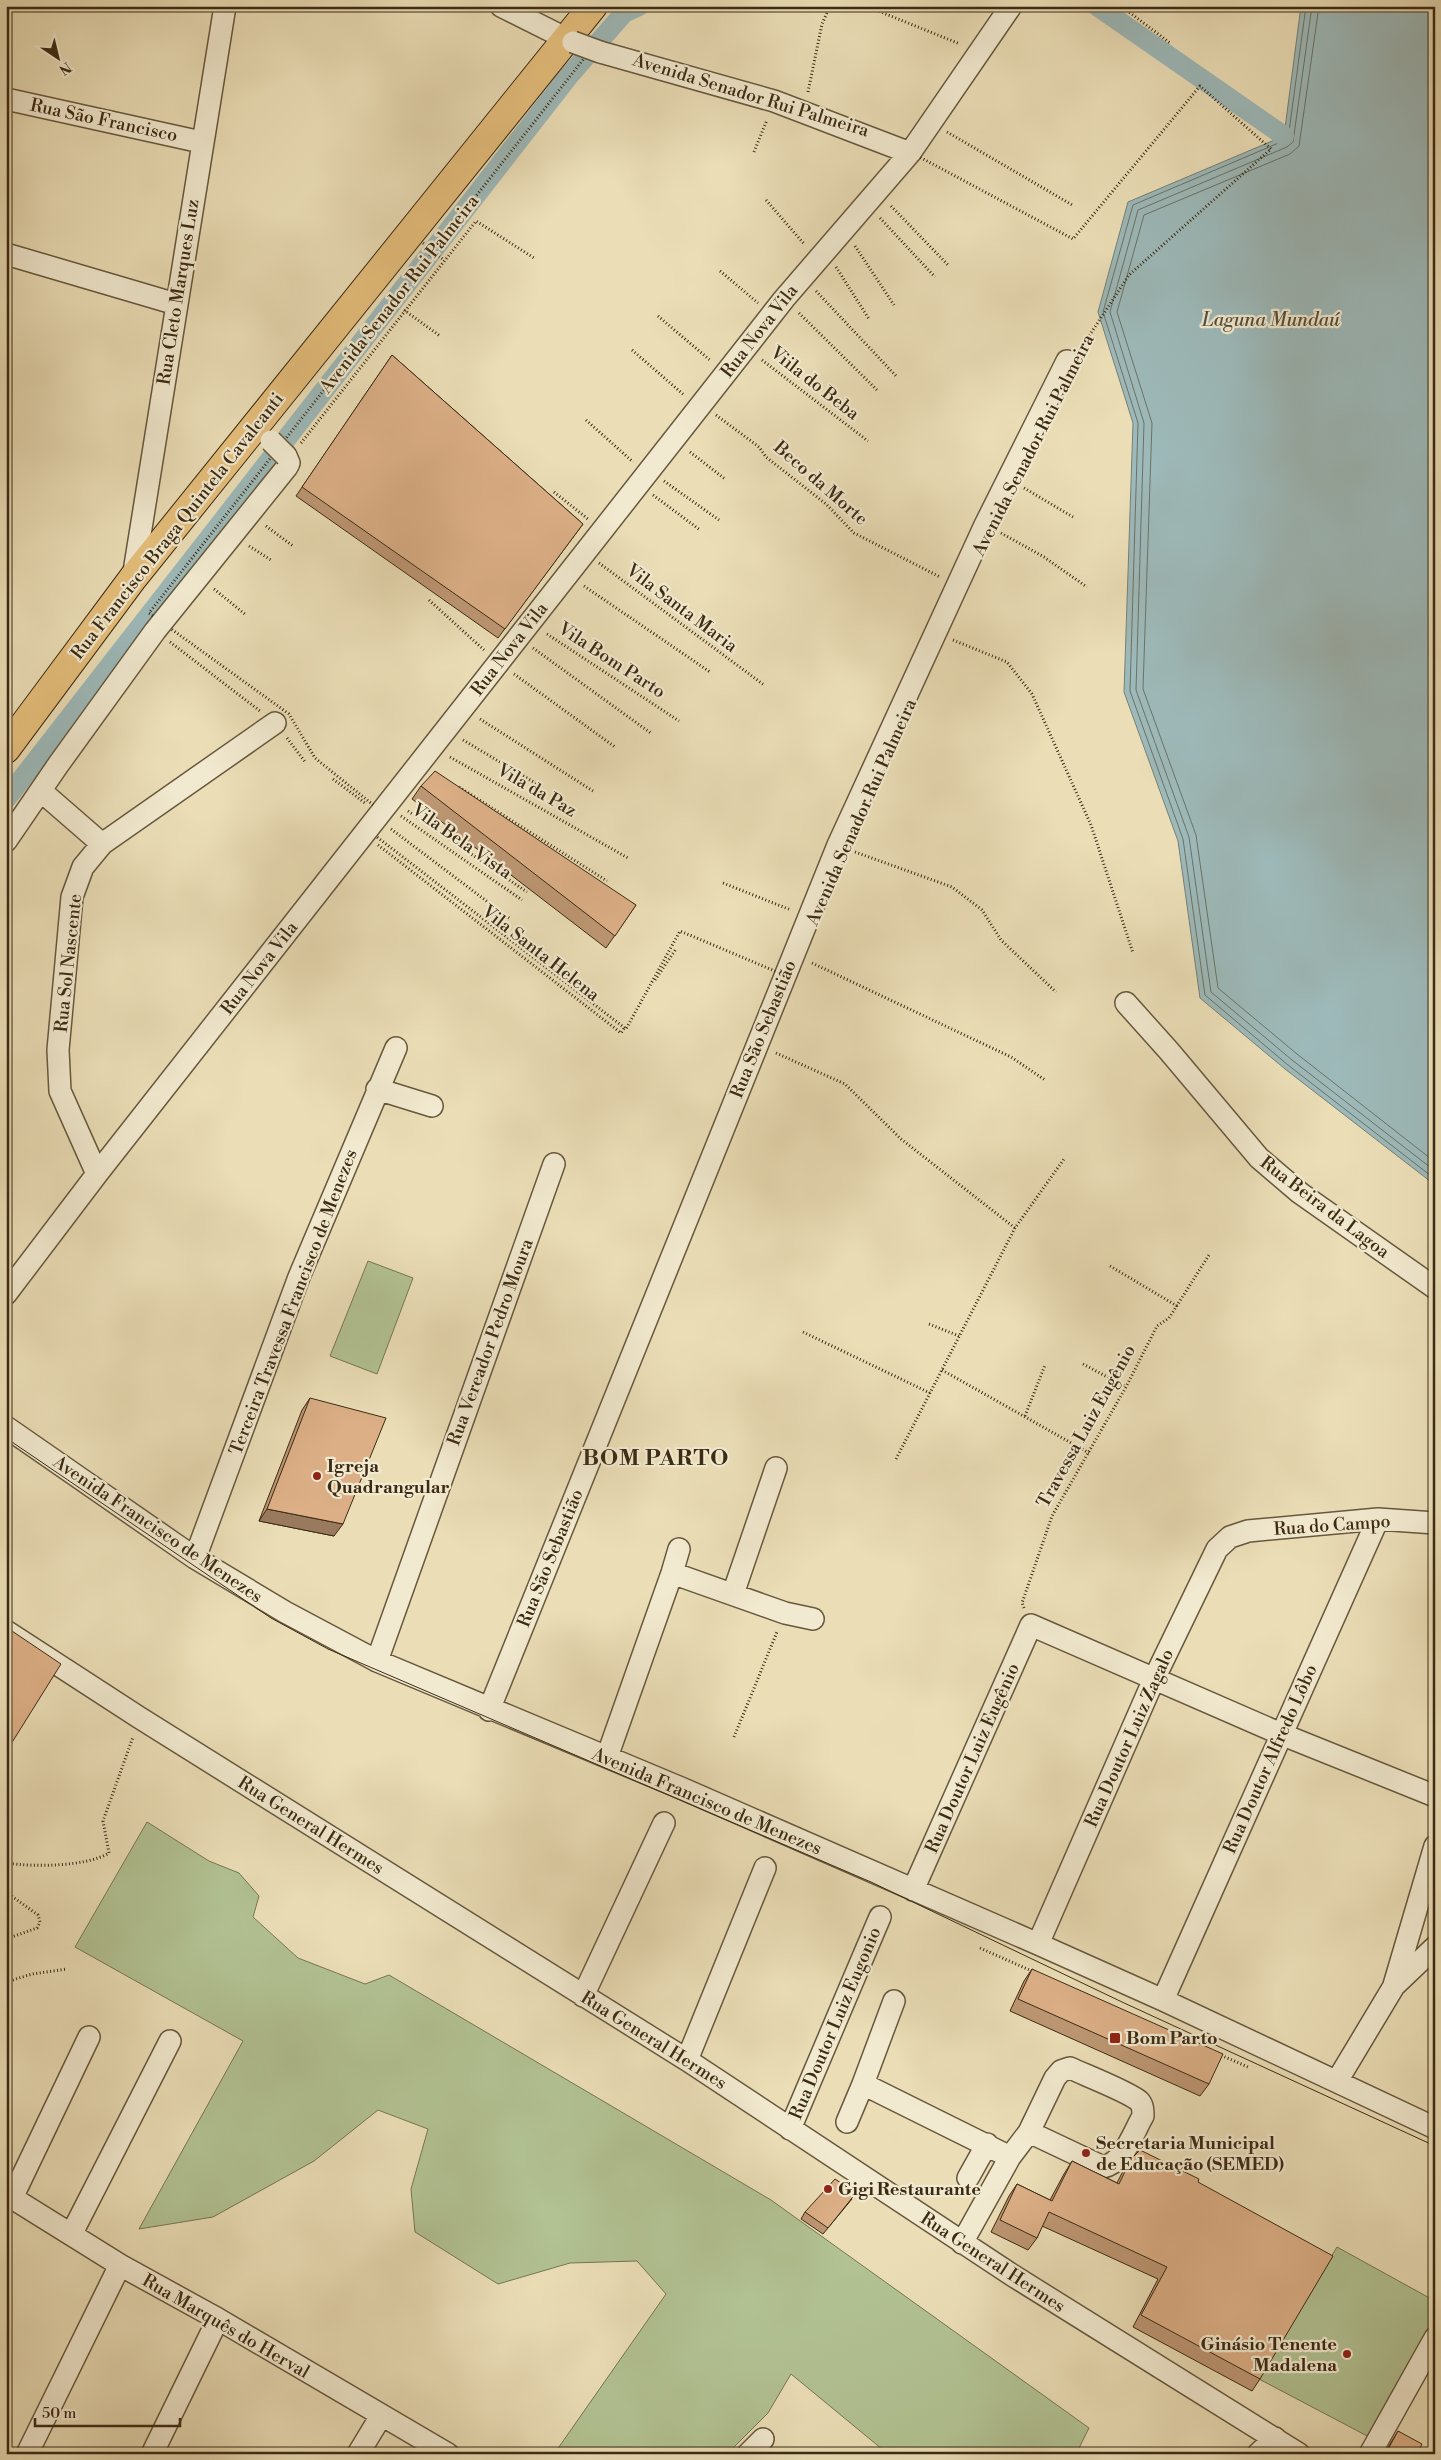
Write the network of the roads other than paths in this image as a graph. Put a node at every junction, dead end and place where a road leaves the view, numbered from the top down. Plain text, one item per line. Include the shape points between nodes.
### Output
1 (225, 6) edge
2 (501, 6) edge
3 (593, 6) edge
4 (1011, 6) edge
5 (569, 40) junction
6 (6, 99) edge
7 (202, 142) junction
8 (910, 153) junction
9 (6, 254) edge
10 (176, 304) junction
11 (351, 306) joint
12 (1067, 361) dead end
13 (275, 445) junction
14 (133, 578) junction
15 (275, 723) road end
16 (6, 749) edge
17 (41, 791) junction
18 (6, 841) edge
19 (102, 844) junction
20 (1126, 1003) dead end
21 (396, 1048) dead end
22 (377, 1090) junction
23 (432, 1106) dead end
24 (554, 1164) dead end
25 (97, 1174) junction
26 (1435, 1288) edge
27 (6, 1294) edge
28 (6, 1427) edge
29 (776, 1468) dead end
30 (1378, 1519) junction
31 (1435, 1524) edge
32 (1230, 1537) joint
33 (679, 1549) dead end
34 (195, 1558) junction
35 (672, 1573) junction
36 (733, 1594) junction
37 (813, 1619) dead end
38 (6, 1631) edge
39 (377, 1661) junction
40 (1154, 1679) junction
41 (489, 1710) junction
42 (1282, 1734) junction
43 (607, 1757) junction
44 (1435, 1796) edge
45 (664, 1823) dead end
46 (1435, 1846) edge
47 (765, 1868) dead end
48 (913, 1890) junction
49 (880, 1917) dead end
50 (1038, 1944) junction
51 (1435, 1947) edge
52 (1394, 1986) junction
53 (583, 1996) junction
54 (1163, 2000) junction
55 (894, 2001) dead end
56 (89, 2037) dead end
57 (170, 2041) dead end
58 (687, 2060) junction
59 (1337, 2081) junction
60 (863, 2084) junction
61 (847, 2122) dead end
62 (1435, 2128) edge
63 (790, 2129) junction
64 (1028, 2132) junction
65 (987, 2144) junction
66 (1010, 2158) junction
67 (968, 2178) dead end
68 (12, 2192) edge
69 (76, 2226) junction
70 (962, 2243) junction
71 (120, 2265) junction
72 (218, 2319) junction
73 (1435, 2338) edge
74 (381, 2416) junction
75 (1275, 2438) junction
76 (26, 2454) edge
77 (152, 2454) edge
78 (358, 2454) edge
79 (448, 2454) edge
80 (1258, 2454) edge
81 (1299, 2454) edge
82 (1370, 2454) edge

1 - 7 street, Rua Cleto Marques Luz
2 - 5 street
3 - 5 main road, Avenida Senador Rui Palmeira
4 - 8 street, Rua Nova Vila
5 - 8 street, bridge via 771,109 806,102
5 - 11 main road, Avenida Senador Rui Palmeira
6 - 7 street, Rua São Francisco
7 - 10 street, Rua Cleto Marques Luz
8 - 25 street, Rua Nova Vila via 802,276
9 - 10 street
10 - 14 street, Rua Cleto Marques Luz
11 - 13 main road, Rua Francisco Braga Quintela Cavalcanti
12 - 41 street, Rua São Sebastião via 985,524 838,845 810,917 802,958 757,1044
13 - 14 main road, Rua Francisco Braga Quintela Cavalcanti
13 - 17 street via 287,467 155,630
14 - 16 main road, Rua Francisco Braga Quintela Cavalcanti
15 - 19 street, Rua Sol Nascente
17 - 18 street
17 - 19 street
19 - 25 street, Rua Sol Nascente via 83,867 72,897 58,1050 60,1091
20 - 26 street, Rua Beira da Lagoa via 1259,1158 1300,1193
21 - 22 street, Terceira Travessa Francisco de Menezes
22 - 23 street
22 - 34 street, Terceira Travessa Francisco de Menezes via 299,1277
24 - 39 street, Rua Vereador Pedro Moura
25 - 27 street, Rua Nova Vila
28 - 34 street, Avenida Francisco de Menezes
29 - 36 street
30 - 31 street, Rua do Campo
30 - 32 street, Rua do Campo via 1248,1531
30 - 42 street, Rua Doutor Alfredo Lôbo
32 - 40 street, Rua Doutor Luiz Zagalo via 1216,1549
33 - 35 street
34 - 39 street, Avenida Francisco de Menezes via 285,1612
35 - 36 street
35 - 43 street
36 - 37 street
38 - 53 street, Rua General Hermes
39 - 41 street, Avenida Francisco de Menezes
40 - 42 street
40 - 48 street, Rua Doutor Luiz Eugênio via 1031,1626
40 - 50 street, Rua Doutor Luiz Zagalo
41 - 43 street, Avenida Francisco de Menezes
42 - 44 street
42 - 54 street, Rua Doutor Alfredo Lôbo
43 - 48 street, Avenida Francisco de Menezes
45 - 53 street
46 - 52 street
47 - 58 street
48 - 50 street, Avenida Francisco de Menezes
49 - 63 street, Rua Doutor Luiz Eugonio
50 - 54 street, Avenida Francisco de Menezes
51 - 52 street
52 - 59 street
53 - 58 street, Rua General Hermes
54 - 59 street, Avenida Francisco de Menezes
55 - 60 street
56 - 68 street
57 - 69 street
58 - 63 street, Rua General Hermes
59 - 62 street, Avenida Francisco de Menezes
60 - 61 street
60 - 65 street
63 - 70 street, Rua General Hermes
64 - 64 street via 1055,2078 1070,2068 1140,2101 1143,2109 1143,2116 1117,2161 1109,2166 1103,2167
64 - 66 street
65 - 66 street
65 - 67 street
66 - 70 street
68 - 69 street, Rua Marquês do Herval
69 - 71 street, Rua Marquês do Herval
70 - 75 street, Rua General Hermes
71 - 72 street, Rua Marquês do Herval
71 - 76 street
72 - 74 street, Rua Marquês do Herval
72 - 77 street
73 - 82 street
74 - 78 street
74 - 79 street, Rua Marquês do Herval
75 - 80 street
75 - 81 street, Rua General Hermes

